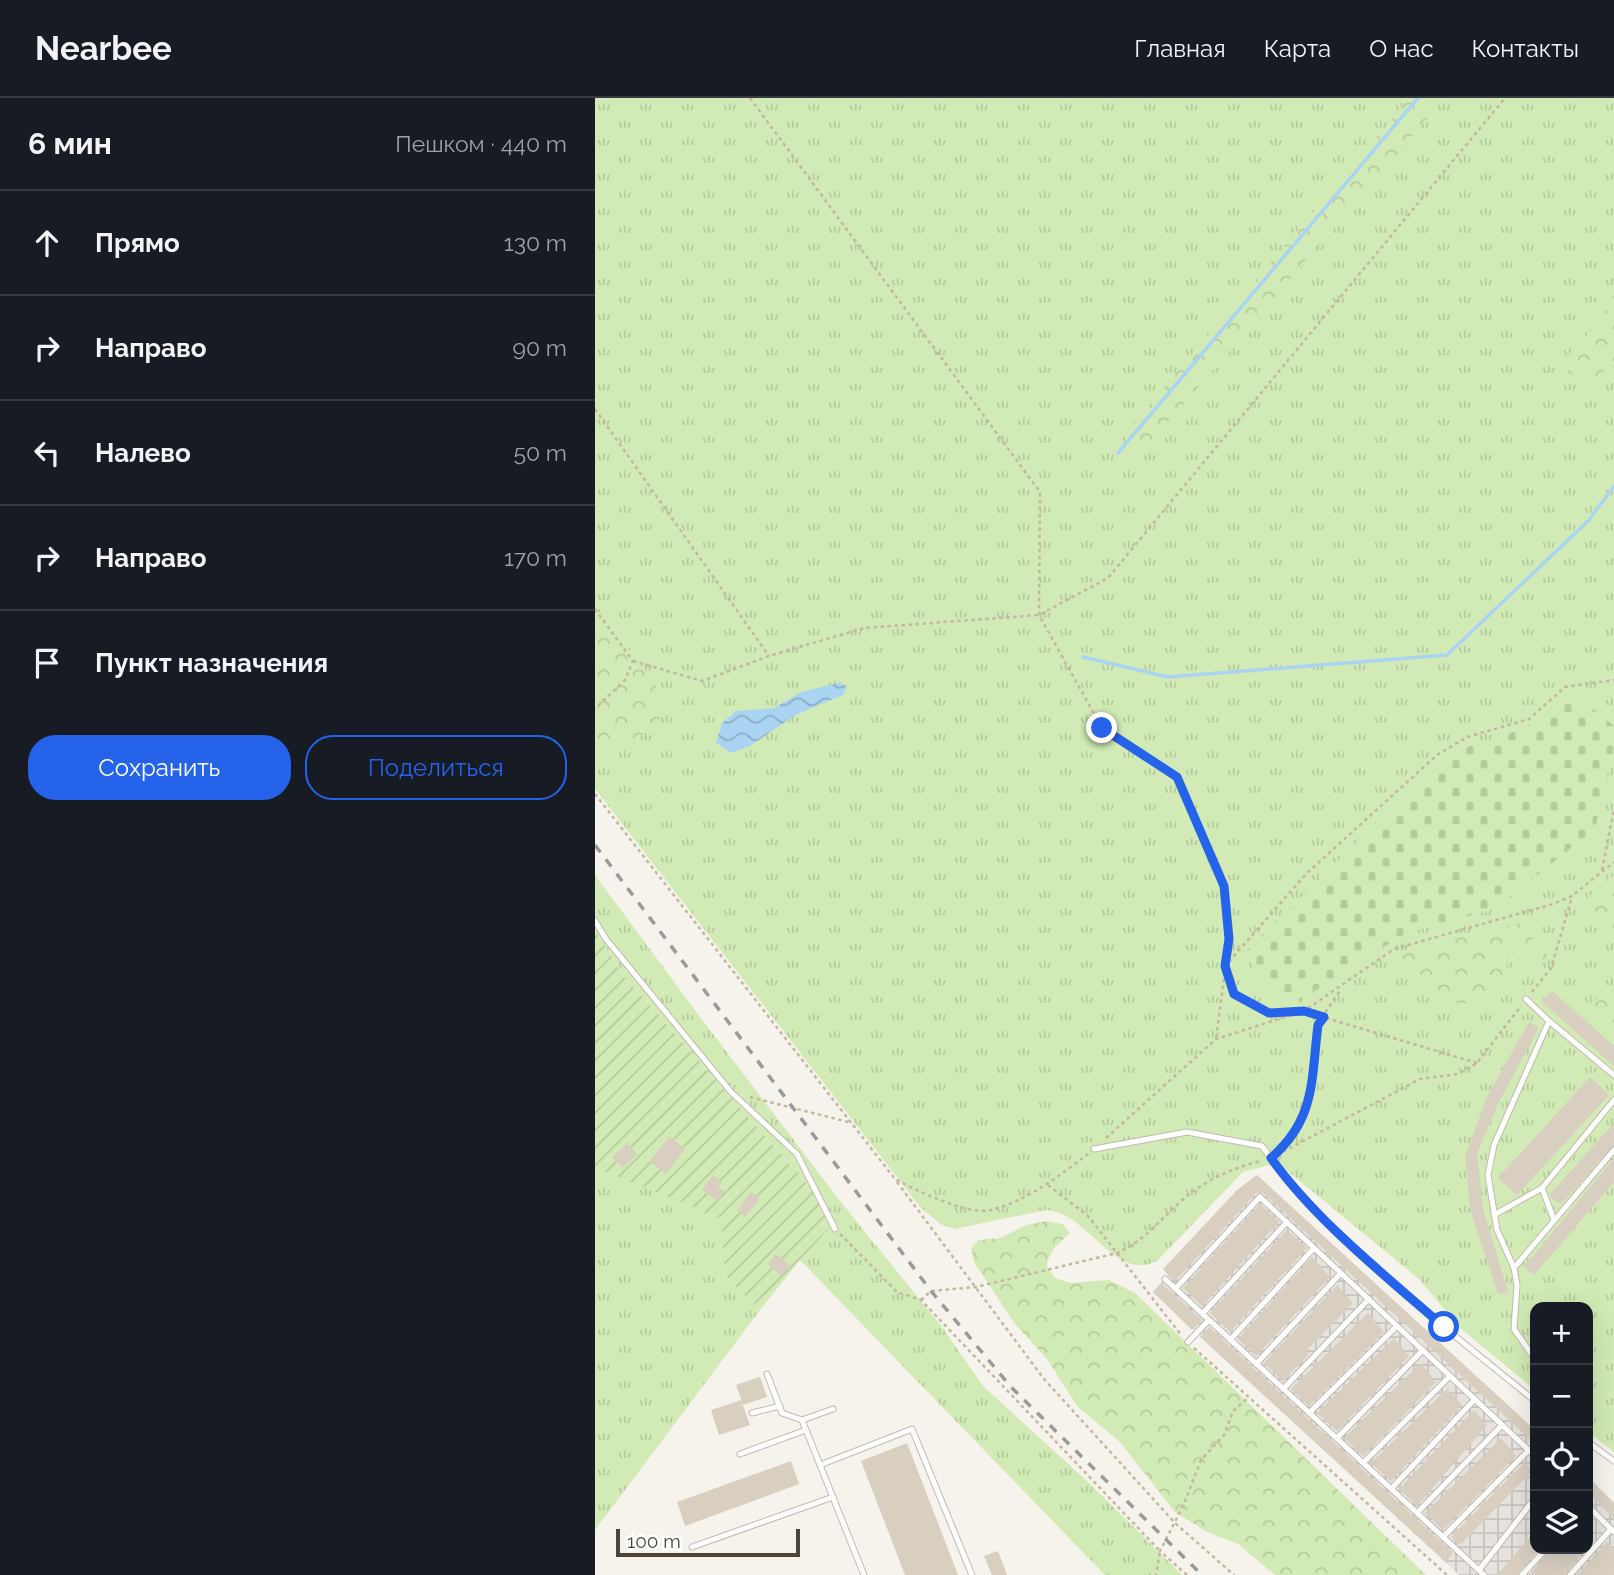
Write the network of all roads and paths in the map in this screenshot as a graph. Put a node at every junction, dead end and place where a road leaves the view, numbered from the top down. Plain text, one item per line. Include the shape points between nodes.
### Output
1 (750, 98) edge
2 (1505, 98) edge
3 (595, 409) edge
4 (595, 609) edge
5 (1039, 615) junction
6 (769, 656) junction
7 (633, 661) junction
8 (1614, 680) edge
9 (595, 709) edge
10 (595, 794) edge
11 (1614, 809) edge
12 (1614, 862) edge
13 (1602, 870) junction
14 (1572, 895) junction
15 (595, 920) edge
16 (1225, 966) junction
17 (1343, 987) junction
18 (1527, 999) junction
19 (1304, 1011) junction
20 (1324, 1017) junction
21 (1549, 1021) junction
22 (1216, 1039) junction
23 (1477, 1063) junction
24 (1614, 1075) edge
25 (731, 1092) junction
26 (1614, 1100) edge
27 (852, 1123) junction
28 (1094, 1149) junction
29 (1614, 1150) edge
30 (1271, 1158) junction
31 (895, 1179) junction
32 (1048, 1185) junction
33 (1542, 1188) junction
34 (1495, 1215) junction
35 (1554, 1220) junction
36 (1287, 1222) junction
37 (835, 1229) joint
38 (1314, 1248) junction
39 (1117, 1253) junction
40 (1514, 1268) junction
41 (1341, 1273) junction
42 (1165, 1279) dead end
43 (975, 1287) junction
44 (1175, 1289) junction
45 (1369, 1299) junction
46 (921, 1300) junction
47 (1202, 1314) junction
48 (1209, 1320) junction
49 (1397, 1326) junction
50 (1230, 1340) junction
51 (1188, 1342) junction
52 (1423, 1350) junction
53 (1530, 1352) edge
54 (1256, 1364) junction
55 (767, 1374) dead end
56 (1450, 1376) junction
57 (1283, 1389) junction
58 (1530, 1397) edge
59 (1248, 1398) junction
60 (1475, 1399) junction
61 (780, 1406) junction
62 (833, 1409) dead end
63 (752, 1413) dead end
64 (1309, 1413) junction
65 (802, 1420) junction
66 (1502, 1425) junction
67 (806, 1430) junction
68 (1337, 1438) junction
69 (1593, 1446) edge
70 (1529, 1450) joint
71 (740, 1454) dead end
72 (1614, 1461) edge
73 (1363, 1463) junction
74 (820, 1465) junction
75 (1391, 1489) junction
76 (833, 1497) junction
77 (1530, 1504) edge
78 (1593, 1511) edge
79 (1417, 1513) junction
80 (1175, 1523) junction
81 (1613, 1530) edge
82 (1443, 1537) junction
83 (692, 1547) dead end
84 (1160, 1551) junction
85 (1541, 1554) edge
86 (1479, 1570) junction
87 (865, 1575) edge
88 (972, 1575) edge
89 (1156, 1575) edge
90 (1188, 1575) edge
91 (1234, 1575) edge
92 (1447, 1575) edge
93 (1484, 1575) edge
94 (1522, 1575) edge
95 (1570, 1575) edge

1 - 5 path via 1040,492
2 - 5 path via 1108,578
3 - 6 path
4 - 7 path
5 - 6 path via 864,628
5 - 16 path via 1102,728 1177,777 1224,886 1229,939
6 - 7 path via 702,681
7 - 9 path via 625,680
8 - 16 path via 1565,687 1529,719 1467,737 1437,755 1307,873
10 - 27 path
11 - 13 path
12 - 13 path
13 - 14 path
14 - 17 path via 1533,911 1394,949
14 - 18 path via 1551,968
15 - 25 lane
16 - 19 path via 1234,994 1269,1013
16 - 22 path
17 - 19 path
17 - 20 path
18 - 21 lane
18 - 23 path
19 - 20 path
19 - 22 path
20 - 23 path
20 - 30 path via 1318,1025 1308,1107 1299,1129
21 - 24 lane
21 - 34 lane via 1494,1145 1488,1175
22 - 28 path
23 - 30 path via 1458,1074 1420,1079
25 - 27 path
25 - 37 lane via 797,1154
26 - 33 lane
27 - 31 path
28 - 30 lane via 1187,1132 1262,1146
28 - 32 path
29 - 35 lane
30 - 39 path via 1232,1168 1183,1200 1136,1245
30 - 58 lane via 1288,1182 1388,1278
31 - 32 path via 930,1198 988,1211
31 - 43 path
32 - 39 path via 1088,1216
33 - 34 lane
33 - 35 lane
34 - 40 lane
35 - 40 lane
36 - 38 lane
36 - 44 lane via 1260,1197
36 - 47 lane
37 - 46 path via 897,1292
38 - 41 lane
38 - 50 lane
39 - 43 path
39 - 51 path
40 - 53 lane via 1514,1329
41 - 45 lane
41 - 54 lane
42 - 44 lane
43 - 46 path via 931,1291
43 - 80 path via 1044,1379
44 - 47 lane
45 - 49 lane
45 - 57 lane
46 - 84 path
47 - 48 lane
48 - 50 lane
48 - 51 lane
49 - 52 lane
49 - 64 lane
50 - 54 lane
51 - 59 path
52 - 56 lane
52 - 68 lane
54 - 57 lane
55 - 61 lane
56 - 60 lane
56 - 73 lane
57 - 64 lane
59 - 80 path via 1201,1460
59 - 92 path
60 - 66 lane
60 - 75 lane
61 - 63 lane
61 - 65 lane via 782,1413
62 - 65 lane
64 - 68 lane
65 - 67 lane
66 - 70 lane
66 - 79 lane
67 - 71 lane
67 - 74 lane
68 - 73 lane
69 - 72 lane
70 - 82 lane
73 - 75 lane
74 - 76 lane
74 - 88 lane via 912,1429
75 - 79 lane
76 - 83 lane
76 - 87 lane
77 - 86 lane
78 - 81 lane
79 - 82 lane
80 - 84 path
80 - 91 path
81 - 95 lane
82 - 86 lane
84 - 89 path
84 - 90 path
85 - 94 lane
86 - 93 lane

